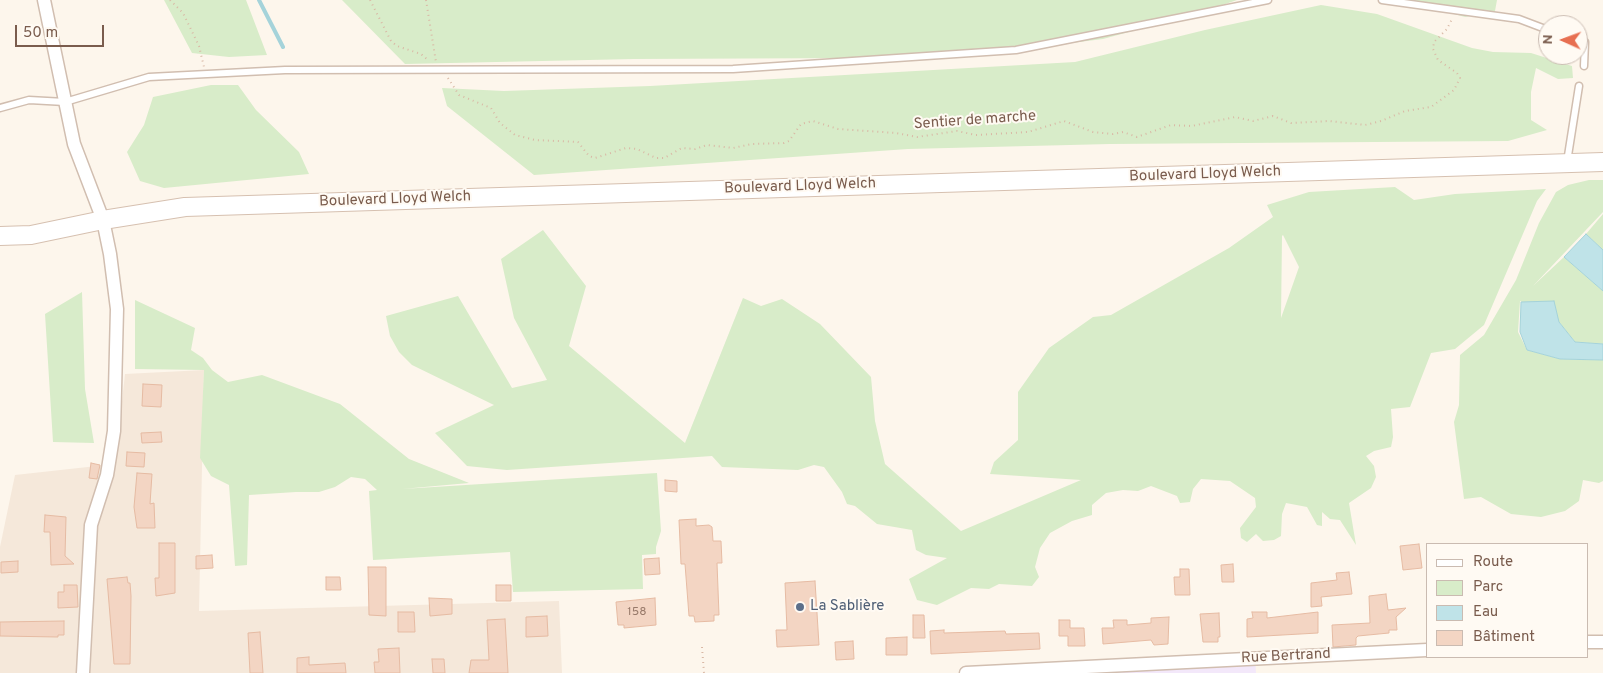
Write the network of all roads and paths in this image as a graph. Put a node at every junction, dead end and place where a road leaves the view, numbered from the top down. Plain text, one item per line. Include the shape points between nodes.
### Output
1 (44, 0) edge
2 (170, 0) edge
3 (370, 0) edge
4 (426, 0) edge
5 (1268, 0) edge
6 (1382, 0) edge
7 (1454, 11) dead end
8 (1538, 26) edge
9 (439, 70) junction
10 (206, 74) junction
11 (1579, 86) dead end
12 (65, 102) junction
13 (0, 108) edge
14 (1603, 162) edge
15 (1567, 163) junction
16 (103, 220) junction
17 (0, 236) edge
18 (1588, 642) edge
19 (1603, 642) edge
20 (702, 647) dead end
21 (1426, 650) edge
22 (84, 673) edge
23 (704, 673) edge
24 (966, 673) edge

1 - 12 street
2 - 10 path via 183,13 199,46
3 - 9 path, Sentier de marche via 392,41 397,46 421,54
4 - 9 path
5 - 9 lane via 1016,50 733,69
6 - 8 lane via 1519,19
7 - 9 path, Sentier de marche via 1450,24 1438,36 1433,49 1438,60 1460,78 1454,90 1431,108 1404,111 1359,125 1335,121 1291,123 1273,116 1253,122 1235,117 1192,126 1171,125 1137,137 1123,132 1093,132 1064,121 1028,132 976,135 957,131 917,137 838,129 813,120 801,124 784,143 733,148 706,145 695,149 682,148 664,158 626,148 595,158 588,156 578,142 535,140 515,135 500,123 491,108 459,95
9 - 10 lane via 285,70
10 - 12 lane via 150,76
11 - 15 lane
12 - 13 lane via 29,100
12 - 16 street via 74,144
14 - 15 main road, Boulevard Lloyd Welch
15 - 16 main road, Boulevard Lloyd Welch via 185,207
16 - 17 main road, Boulevard Lloyd Welch via 31,235
16 - 22 street via 116,309 114,431 107,475 91,525
18 - 19 street
20 - 23 path
21 - 24 street, Rue Bertrand

